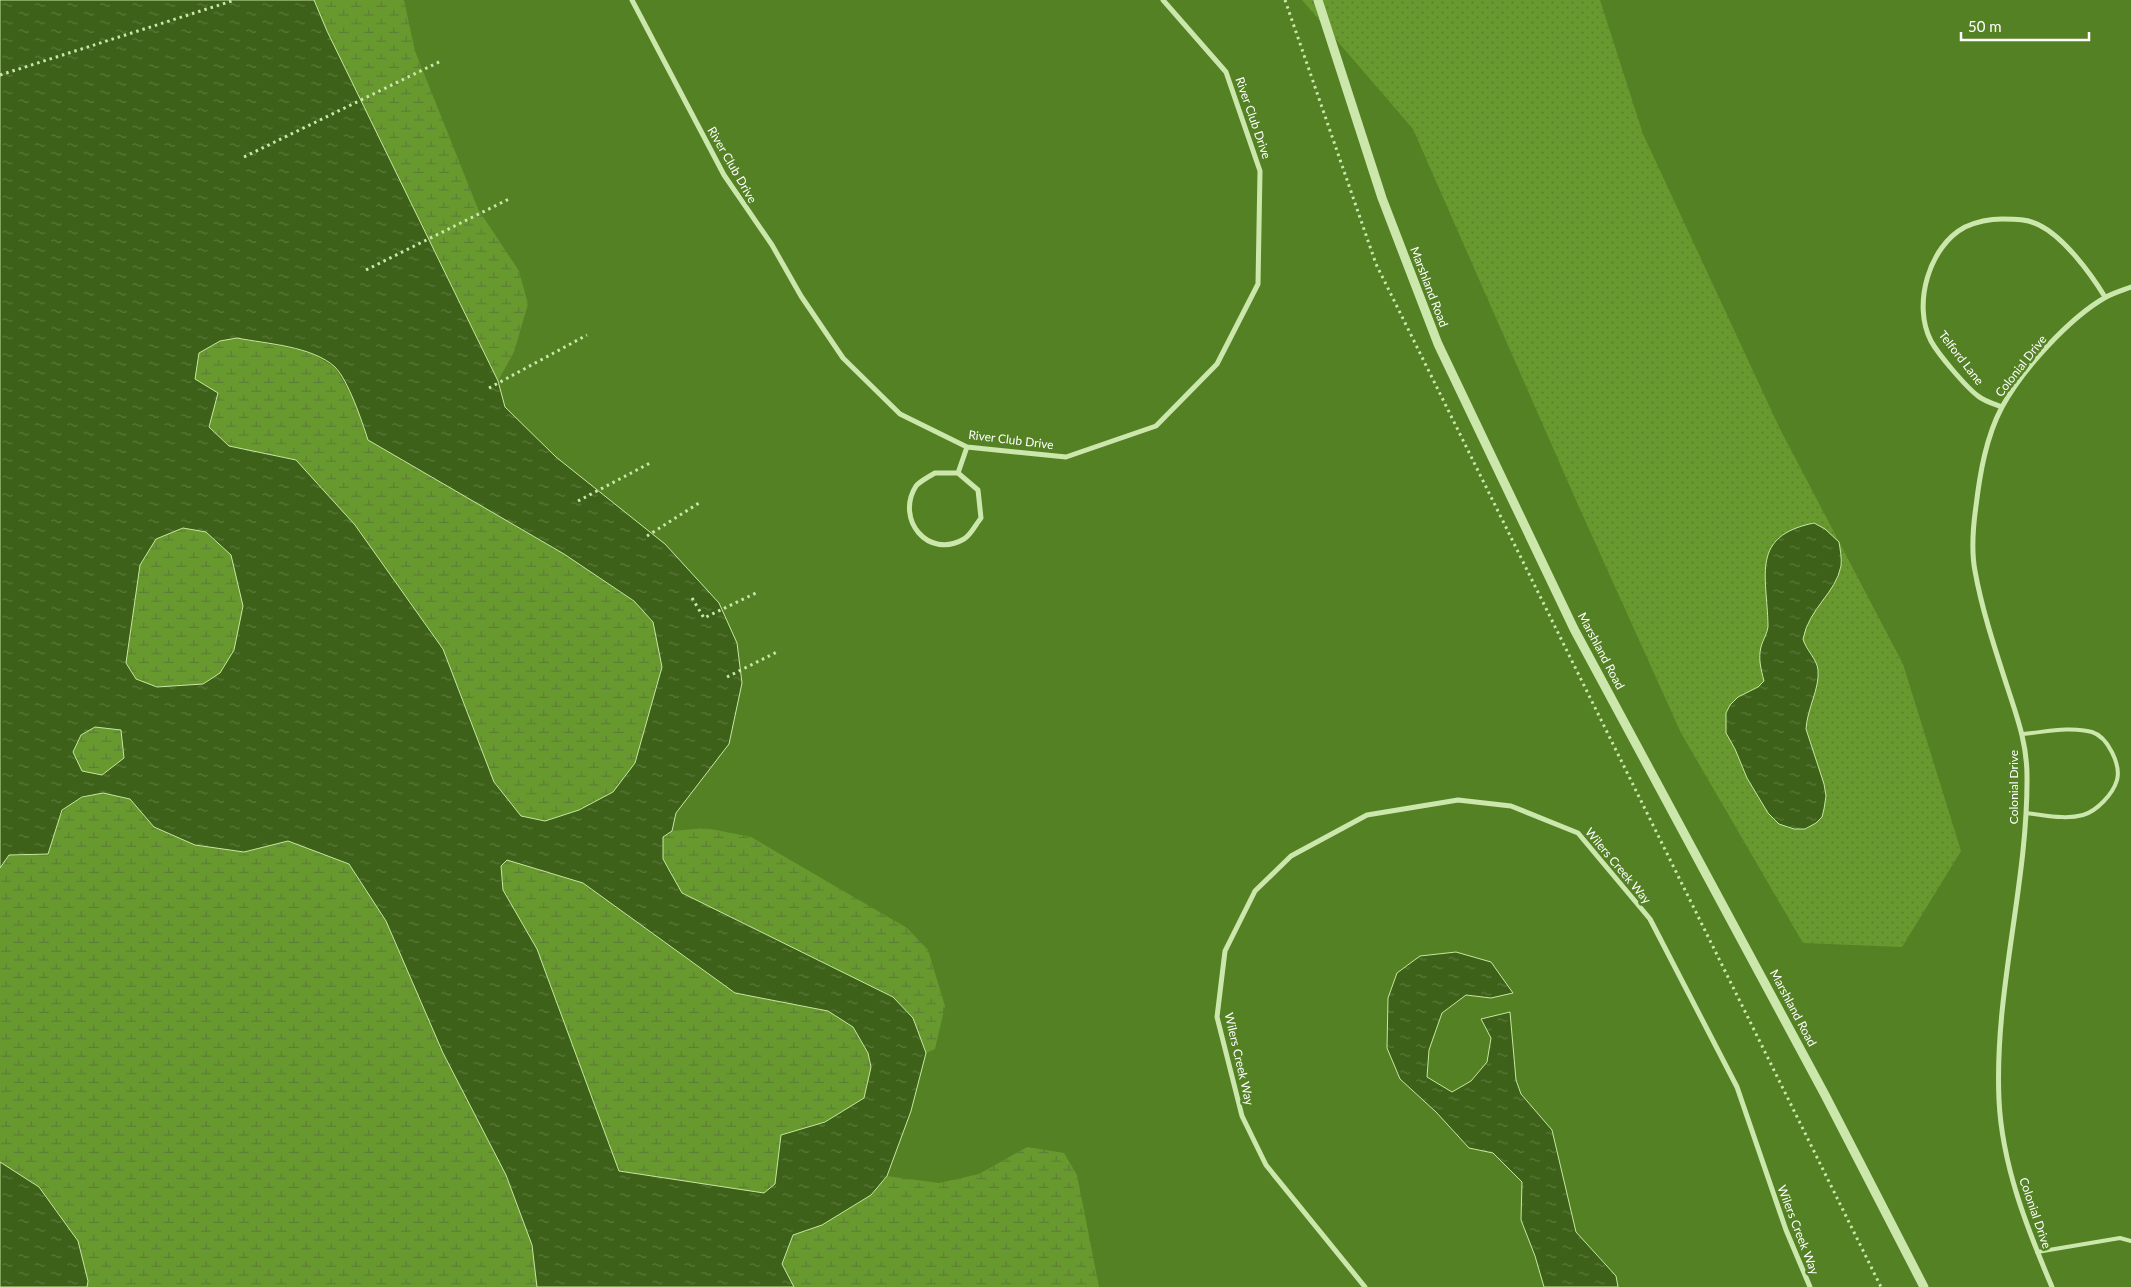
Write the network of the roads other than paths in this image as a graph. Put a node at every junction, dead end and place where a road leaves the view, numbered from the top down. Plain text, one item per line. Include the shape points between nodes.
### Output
1 (632, 0) edge
2 (1164, 0) edge
3 (1318, 0) edge
4 (2131, 287) edge
5 (2105, 298) junction
6 (2002, 407) junction
7 (967, 447) junction
8 (958, 473) junction
9 (2024, 734) junction
10 (2026, 812) junction
11 (2131, 1241) edge
12 (2037, 1252) junction
13 (1365, 1287) edge
14 (1810, 1287) edge
15 (1924, 1287) edge
16 (2052, 1287) edge

1 - 7 street, River Club Drive via 724,175 843,358 900,414
2 - 7 street, River Club Drive via 1226,72 1260,171 1258,284 1217,364 1156,426 1066,457
3 - 15 street, Marshland Road via 1382,198 1438,344 1574,629 1825,1095
4 - 5 street, Colonial Drive
5 - 6 street, Colonial Drive via 2045,348
5 - 6 street, Telford Lane via 2090,272 2065,245 2040,225 2021,219 1992,219 1965,227 1946,243 1928,270 1923,293 1924,319 1931,340 1978,396
6 - 9 street, Colonial Drive via 1986,449 1978,490 1973,530 1974,569
7 - 8 street
8 - 8 street via 935,473 917,485 909,506 914,526 922,538 937,545 966,539 981,518 978,490
9 - 10 street, Colonial Drive
9 - 10 lane via 2071,730 2094,732 2107,743 2115,762 2117,779 2100,805 2085,815 2069,818
10 - 12 street, Colonial Drive via 1999,1042 1999,1102 2017,1198
11 - 12 lane via 2120,1238
12 - 16 street, Colonial Drive
13 - 14 street, Wilers Creek Way via 1266,1165 1242,1116 1217,1017 1225,950 1255,891 1291,856 1367,816 1458,800 1511,806 1578,833 1650,919 1736,1087 1786,1230

